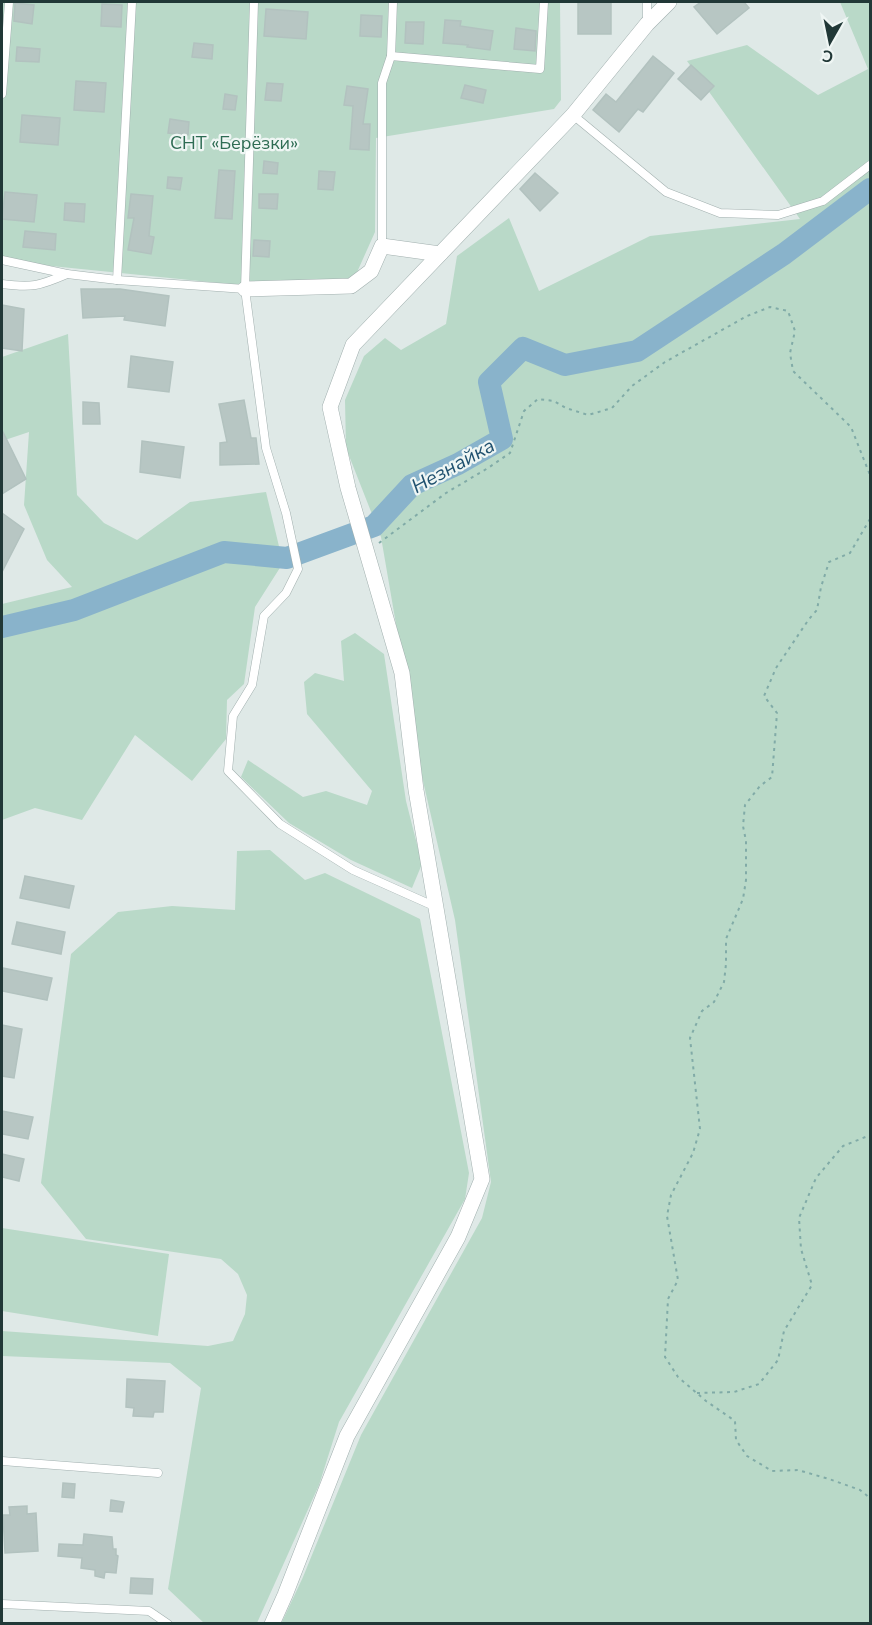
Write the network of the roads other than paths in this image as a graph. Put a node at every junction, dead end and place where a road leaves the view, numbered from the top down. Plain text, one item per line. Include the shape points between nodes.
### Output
1 (9, 2) edge
2 (132, 2) edge
3 (254, 2) edge
4 (393, 2) edge
5 (544, 2) edge
6 (646, 2) edge
7 (669, 2) edge
8 (648, 24) junction
9 (391, 56) junction
10 (2, 94) edge
11 (573, 115) junction
12 (870, 165) edge
13 (382, 246) junction
14 (440, 254) junction
15 (2, 260) edge
16 (67, 274) junction
17 (117, 280) junction
18 (2, 284) edge
19 (245, 289) junction
20 (437, 908) junction
21 (2, 1461) edge
22 (158, 1473) dead end
23 (2, 1604) edge
24 (168, 1623) edge
25 (272, 1623) edge

1 - 10 lane
2 - 17 lane
3 - 19 lane
4 - 9 lane
5 - 9 lane via 540,69
6 - 8 lane
7 - 8 street
8 - 11 street
9 - 13 lane via 382,82
11 - 12 lane via 666,192 720,213 778,215 823,201
11 - 14 street
13 - 14 street
13 - 19 street via 371,271 351,286
14 - 20 street via 353,345 330,406 348,488 402,673 416,790
15 - 16 lane
16 - 17 lane
16 - 18 lane via 26,288
17 - 19 lane
19 - 20 lane via 266,448 298,569 286,594 264,616 252,684 233,716 228,771 280,824 353,870
20 - 25 street via 482,1179 458,1236 346,1436
21 - 22 lane
23 - 24 lane via 149,1611

